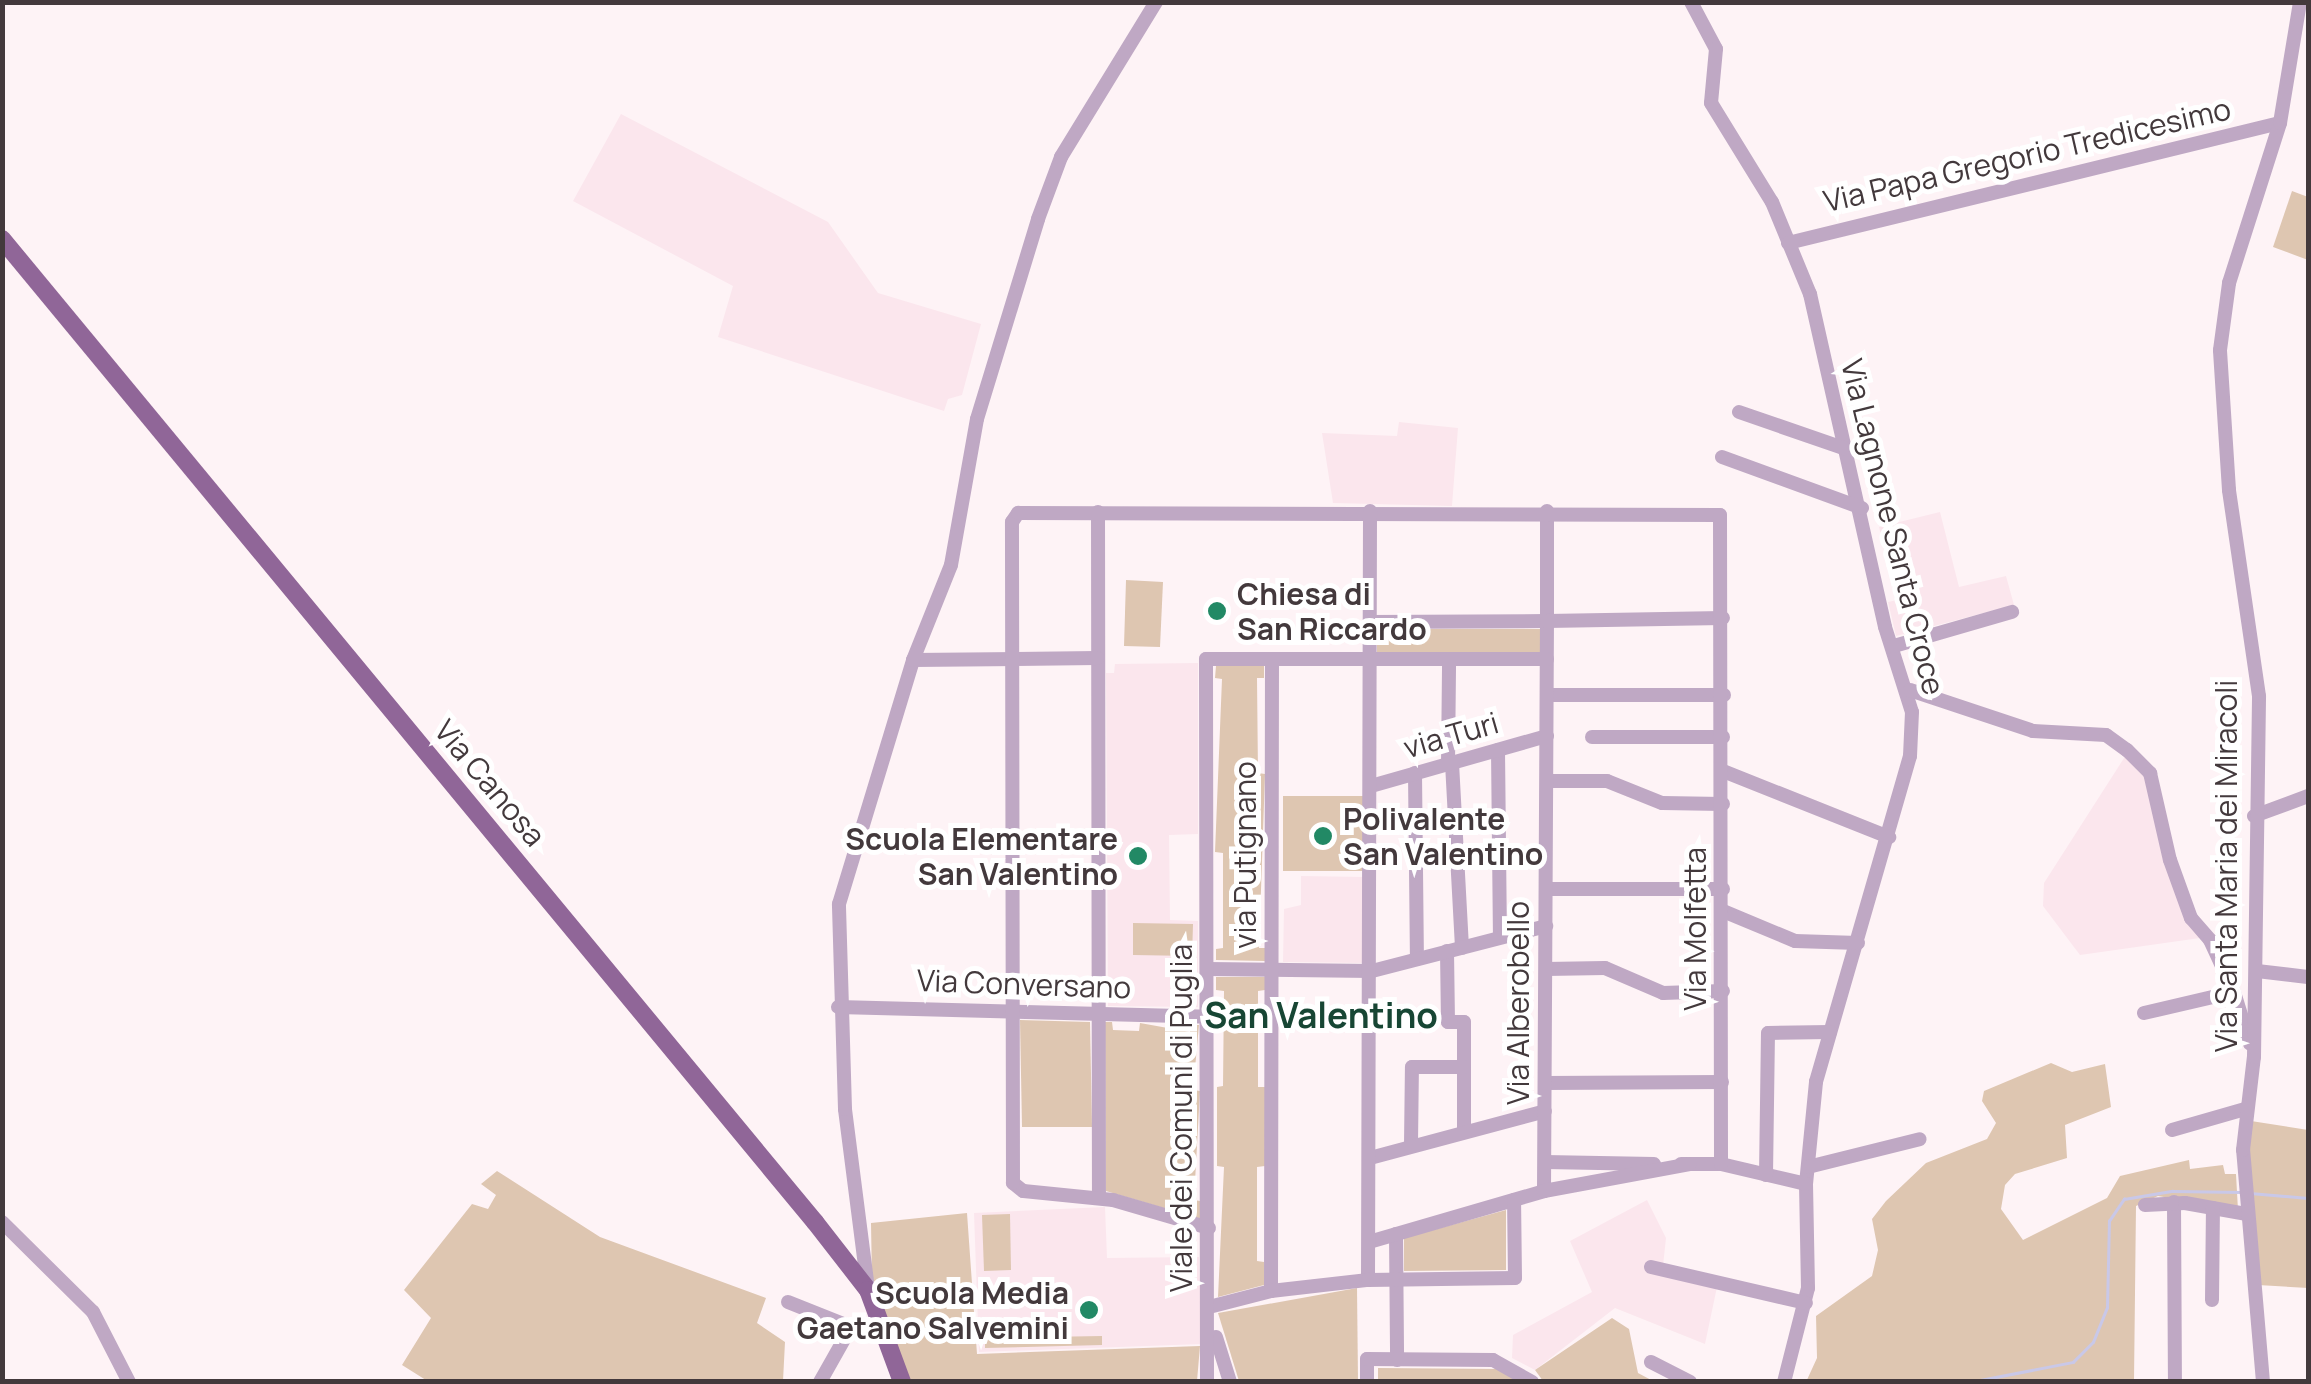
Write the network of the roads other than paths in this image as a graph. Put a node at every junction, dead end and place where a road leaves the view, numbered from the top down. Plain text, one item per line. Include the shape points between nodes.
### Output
1 (1156, 2) edge
2 (1691, 2) edge
3 (2300, 2) edge
4 (2280, 123) junction
5 (2, 240) edge
6 (1788, 243) junction
7 (1740, 412) dead end
8 (1846, 449) junction
9 (1722, 457) dead end
10 (1862, 508) junction
11 (1370, 511) junction
12 (1098, 512) junction
13 (1547, 512) junction
14 (2012, 612) dead end
15 (1723, 618) junction
16 (1547, 621) junction
17 (1370, 622) junction
18 (1894, 646) junction
19 (1098, 658) junction
20 (1272, 659) junction
21 (1547, 659) junction
22 (913, 660) junction
23 (1370, 660) junction
24 (1449, 660) junction
25 (1012, 662) junction
26 (1910, 690) junction
27 (1724, 694) junction
28 (1547, 695) junction
29 (1547, 736) junction
30 (1722, 737) junction
31 (1592, 738) dead end
32 (1498, 750) junction
33 (1450, 764) junction
34 (1723, 771) junction
35 (1415, 774) junction
36 (1546, 781) junction
37 (1371, 786) junction
38 (2308, 796) edge
39 (1723, 804) junction
40 (2254, 816) junction
41 (1889, 836) junction
42 (1013, 880) junction
43 (1098, 881) junction
44 (1546, 889) junction
45 (1723, 889) junction
46 (1723, 911) junction
47 (1546, 926) junction
48 (1500, 938) junction
49 (1858, 943) junction
50 (1455, 950) junction
51 (1417, 959) junction
52 (1546, 969) junction
53 (1208, 970) junction
54 (1272, 970) junction
55 (1372, 971) junction
56 (2257, 971) junction
57 (2308, 977) edge
58 (1722, 991) junction
59 (2234, 992) junction
60 (838, 1007) junction
61 (1012, 1011) junction
62 (2144, 1013) dead end
63 (1099, 1014) junction
64 (1208, 1017) junction
65 (1830, 1032) junction
66 (2254, 1057) junction
67 (1464, 1067) junction
68 (1722, 1082) junction
69 (1545, 1083) junction
70 (2245, 1109) junction
71 (1545, 1111) junction
72 (1464, 1129) junction
73 (2172, 1130) dead end
74 (1920, 1139) dead end
75 (1412, 1144) junction
76 (1370, 1158) junction
77 (1545, 1162) junction
78 (1690, 1164) junction
79 (1721, 1164) junction
80 (1808, 1167) junction
81 (1766, 1175) junction
82 (1806, 1184) junction
83 (1544, 1191) junction
84 (1099, 1198) junction
85 (1514, 1200) junction
86 (2174, 1202) junction
87 (2144, 1205) dead end
88 (2213, 1208) junction
89 (2247, 1214) junction
90 (2, 1222) edge
91 (1209, 1228) junction
92 (1396, 1234) junction
93 (1369, 1242) junction
94 (1651, 1267) dead end
95 (1396, 1279) junction
96 (1368, 1280) junction
97 (868, 1290) junction
98 (1271, 1291) junction
99 (2212, 1300) dead end
100 (788, 1302) dead end
101 (1806, 1303) junction
102 (1209, 1307) junction
103 (850, 1327) junction
104 (882, 1327) junction
105 (1397, 1360) junction
106 (1651, 1362) dead end
107 (130, 1382) edge
108 (820, 1382) edge
109 (902, 1382) edge
110 (1206, 1382) edge
111 (1230, 1382) edge
112 (1368, 1382) edge
113 (1532, 1382) edge
114 (1690, 1382) edge
115 (1784, 1382) edge
116 (2176, 1382) edge
117 (2263, 1382) edge

1 - 22 street via 1060,158 977,419 951,565
2 - 6 street, Via Lagnone Santa Croce via 1716,49 1711,102 1759,178
3 - 4 street, Via Santa Maria dei Miracoli
4 - 6 street, Via Papa Gregorio Tredicesimo
4 - 40 street, Via Santa Maria dei Miracoli via 2229,283 2220,350 2222,423 2259,696
5 - 97 main road, Via Canosa
6 - 8 street, Via Lagnone Santa Croce via 1810,294
7 - 8 street
8 - 10 street, Via Lagnone Santa Croce
9 - 10 street
10 - 18 street, Via Lagnone Santa Croce
11 - 12 street
11 - 13 street
11 - 17 street
12 - 19 street
12 - 25 street via 1018,513 1012,522
13 - 15 street, Via Molfetta via 1716,513 1724,525
13 - 16 street
14 - 18 street
15 - 16 street
15 - 27 street, Via Molfetta
16 - 17 street
16 - 21 street, Via Alberobello
17 - 23 street
18 - 26 street, Via Lagnone Santa Croce
19 - 25 street
19 - 43 street
20 - 23 street, Viale dei Comuni di Puglia
20 - 53 street, Viale dei Comuni di Puglia via 1206,659
20 - 54 street, via Putignano
21 - 24 street, Viale dei Comuni di Puglia
21 - 28 street, Via Alberobello
22 - 25 street
22 - 60 street via 838,904
23 - 24 street, Viale dei Comuni di Puglia
23 - 37 street
24 - 33 street
25 - 42 street
26 - 41 street, Via Lagnone Santa Croce via 1910,756
26 - 59 street via 2034,732 2106,735 2127,750 2150,774 2191,918 2210,940
27 - 28 street
27 - 30 street, Via Molfetta
28 - 29 street, Via Alberobello
29 - 32 street, via Turi
29 - 36 street, Via Alberobello
30 - 31 street
30 - 34 street, Via Molfetta
32 - 33 street, via Turi
32 - 48 street
33 - 35 street, via Turi
33 - 50 street
34 - 39 street, Via Molfetta
34 - 41 street
35 - 37 street, via Turi
35 - 51 street
36 - 39 street via 1607,781 1662,803
36 - 44 street, Via Alberobello
37 - 55 street
38 - 40 street
39 - 45 street, Via Molfetta
40 - 56 street, Via Santa Maria dei Miracoli
41 - 49 street, Via Lagnone Santa Croce
42 - 43 street
42 - 61 street
43 - 63 street
44 - 45 street
44 - 47 street, Via Alberobello
45 - 46 street, Via Molfetta
46 - 49 street via 1795,941
46 - 58 street, Via Molfetta
47 - 48 street
47 - 52 street, Via Alberobello
48 - 50 street
49 - 65 street, Via Lagnone Santa Croce
50 - 51 street
50 - 67 street via 1448,1022 1464,1022
51 - 55 street
52 - 58 street via 1604,968 1662,993
52 - 69 street, Via Alberobello
53 - 54 street
53 - 64 street, Viale dei Comuni di Puglia
54 - 55 street
54 - 98 street, via Putignano
55 - 76 street
56 - 57 street
56 - 66 street, Via Santa Maria dei Miracoli
58 - 68 street, Via Molfetta
59 - 62 street
59 - 66 street
60 - 61 street, Via Conversano
60 - 97 street
61 - 63 street, Via Conversano
61 - 84 street via 1013,1184 1023,1191
63 - 64 street, Via Conversano
63 - 84 street
64 - 91 street, Viale dei Comuni di Puglia
65 - 80 street, Via Lagnone Santa Croce via 1816,1082
65 - 81 street via 1768,1032
66 - 70 street, Via Santa Maria dei Miracoli
67 - 72 street
67 - 75 street via 1412,1067
68 - 69 street
68 - 79 street, Via Molfetta
69 - 71 street, Via Alberobello
70 - 73 street
70 - 89 street, Via Santa Maria dei Miracoli
71 - 72 street
71 - 77 street, Via Alberobello
72 - 75 street
74 - 80 street
75 - 76 street
76 - 93 street
77 - 78 street
77 - 83 street, Via Alberobello
78 - 79 street
78 - 83 street
79 - 81 street
80 - 82 street, Via Lagnone Santa Croce
81 - 82 street
82 - 101 street, Via Lagnone Santa Croce
83 - 85 street
84 - 91 street
85 - 92 street
85 - 95 street via 1515,1278
86 - 87 street
86 - 88 street
86 - 116 street
88 - 89 street
88 - 99 street
89 - 117 street, Via Santa Maria dei Miracoli
90 - 107 street via 93,1312
91 - 102 street, Viale dei Comuni di Puglia
92 - 93 street
92 - 95 street
93 - 96 street
94 - 101 street
95 - 96 street
95 - 105 street
96 - 98 street
97 - 104 main road, Via Canosa
98 - 102 street
100 - 103 street
101 - 115 street, Via Lagnone Santa Croce
102 - 110 street, Viale dei Comuni di Puglia
102 - 111 street
103 - 104 street
103 - 108 street
104 - 109 main road, Via Canosa
105 - 112 street via 1367,1360
105 - 113 street via 1493,1360
106 - 114 street

